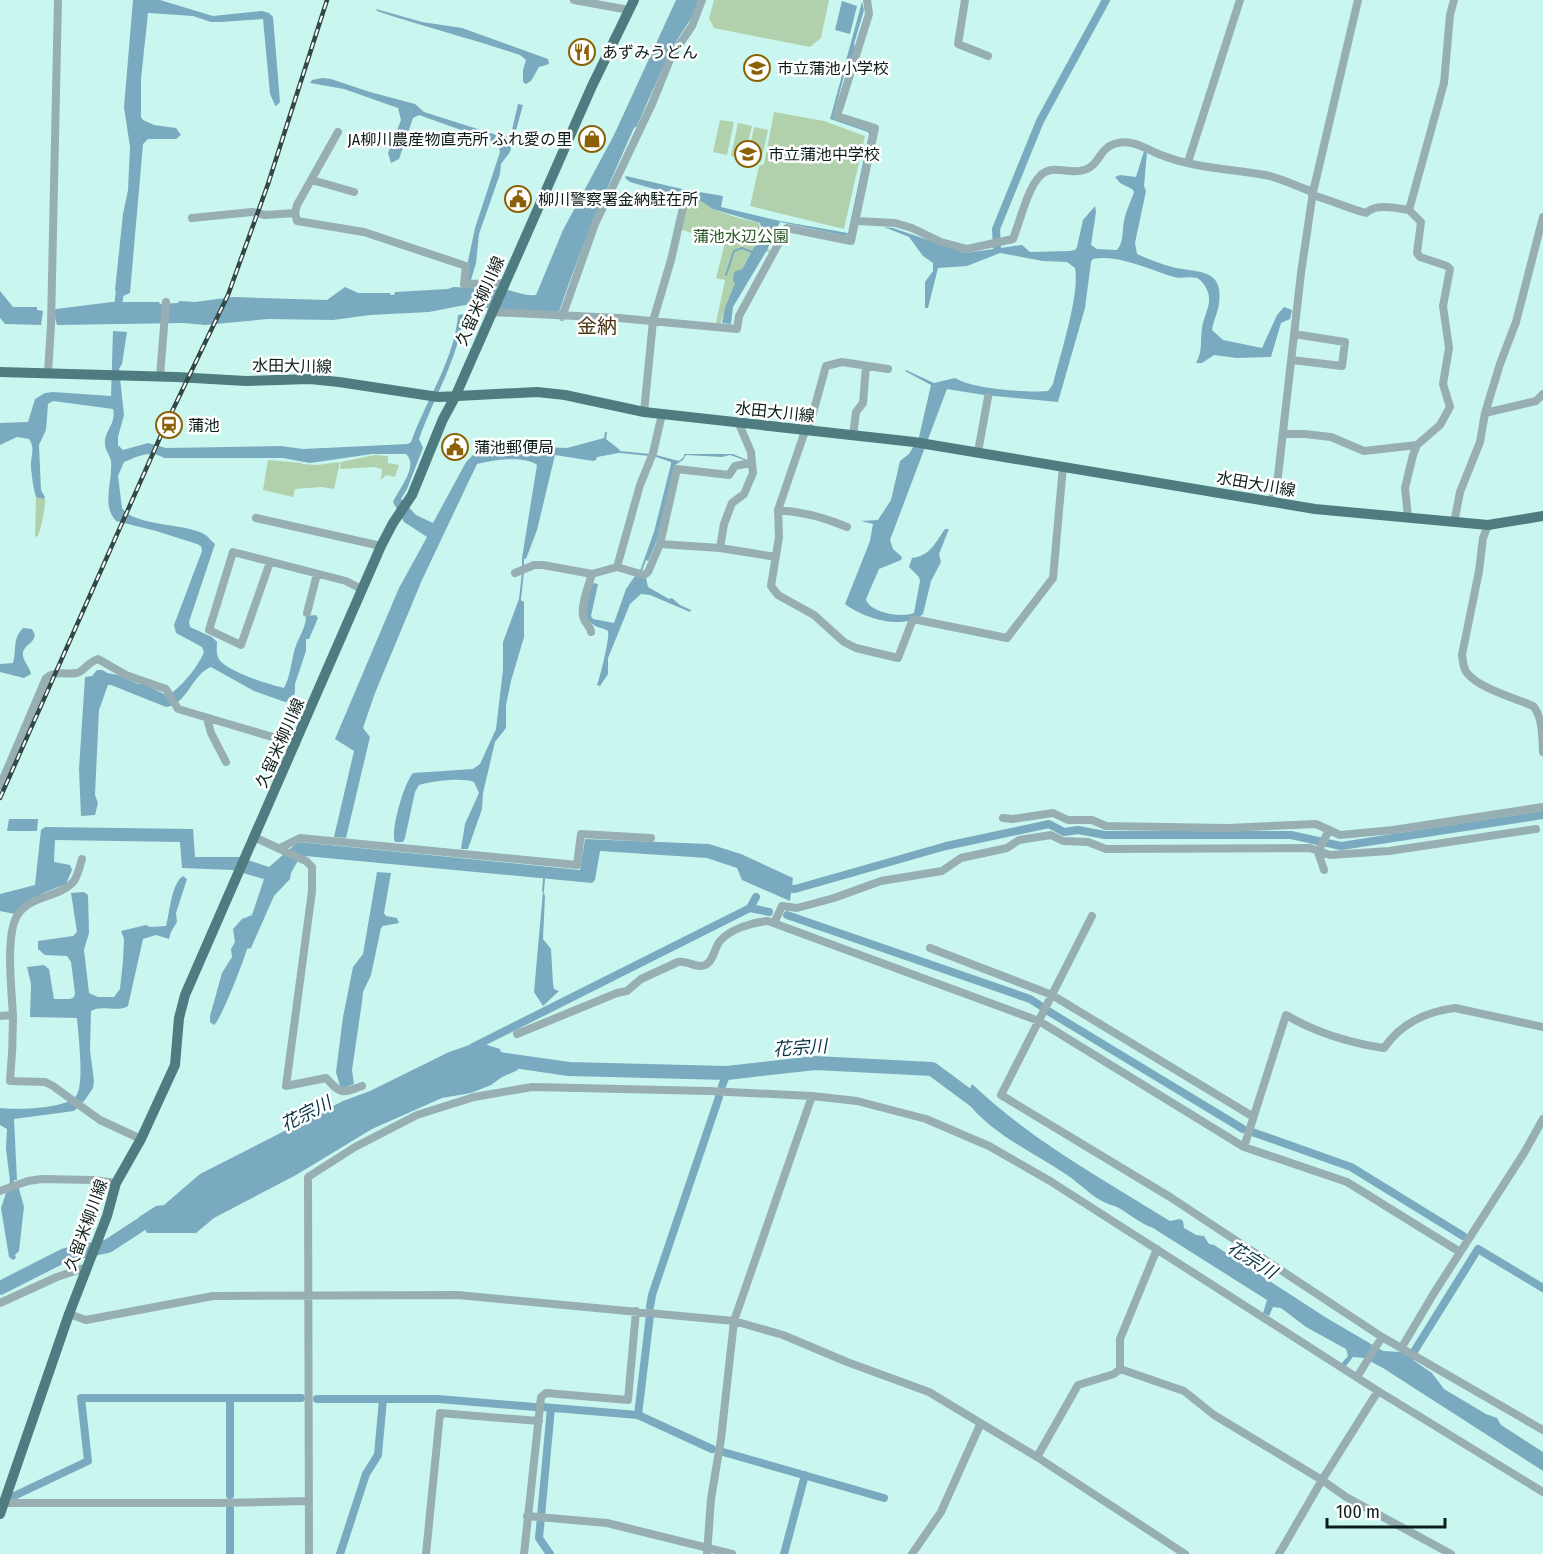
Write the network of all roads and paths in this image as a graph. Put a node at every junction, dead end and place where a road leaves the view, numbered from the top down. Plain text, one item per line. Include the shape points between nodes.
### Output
1 (58, 0) edge
2 (574, 0) edge
3 (702, 0) edge
4 (867, 0) edge
5 (965, 0) edge
6 (1240, 0) edge
7 (1358, 0) edge
8 (1454, 0) edge
9 (631, 5) edge
10 (988, 56) dead end
11 (338, 132) dead end
12 (1188, 162) junction
13 (312, 180) junction
14 (354, 192) dead end
15 (1312, 194) junction
16 (685, 199) dead end
17 (1408, 210) junction
18 (295, 213) junction
19 (1543, 217) edge
20 (192, 218) dead end
21 (856, 221) junction
22 (503, 285) junction
23 (166, 302) dead end
24 (492, 311) junction
25 (562, 316) junction
26 (652, 321) junction
27 (1294, 334) junction
28 (1292, 360) junction
29 (866, 366) junction
30 (888, 369) dead end
31 (0, 372) edge
32 (48, 373) junction
33 (160, 376) junction
34 (1543, 394) edge
35 (455, 397) junction
36 (988, 397) dead end
37 (644, 412) junction
38 (1485, 413) junction
39 (662, 414) junction
40 (739, 424) junction
41 (806, 431) junction
42 (1283, 434) junction
43 (853, 436) junction
44 (1417, 445) junction
45 (978, 452) junction
46 (752, 463) junction
47 (1063, 466) junction
48 (1271, 502) junction
49 (778, 510) junction
50 (1543, 516) edge
51 (1408, 517) junction
52 (256, 518) dead end
53 (1454, 523) junction
54 (1488, 525) junction
55 (847, 527) dead end
56 (660, 544) junction
57 (381, 546) junction
58 (720, 548) junction
59 (776, 557) junction
60 (270, 562) junction
61 (617, 567) junction
62 (515, 573) dead end
63 (317, 574) junction
64 (592, 574) junction
65 (363, 590) junction
66 (307, 613) dead end
67 (591, 632) dead end
68 (207, 718) junction
69 (296, 744) junction
70 (1543, 752) edge
71 (226, 762) dead end
72 (0, 786) edge
73 (1543, 807) edge
74 (1003, 818) dead end
75 (1536, 829) dead end
76 (1329, 830) junction
77 (254, 837) junction
78 (651, 838) dead end
79 (280, 848) junction
80 (1318, 852) junction
81 (82, 859) dead end
82 (1324, 870) dead end
83 (1092, 916) dead end
84 (774, 923) junction
85 (930, 948) dead end
86 (1052, 995) junction
87 (12, 1015) junction
88 (0, 1016) edge
89 (1039, 1021) junction
90 (1543, 1027) edge
91 (517, 1034) dead end
92 (362, 1086) dead end
93 (812, 1096) junction
94 (1252, 1116) junction
95 (1543, 1119) edge
96 (141, 1139) junction
97 (1244, 1147) junction
98 (116, 1183) junction
99 (0, 1191) edge
100 (1157, 1249) junction
101 (1460, 1252) junction
102 (89, 1263) junction
103 (309, 1295) junction
104 (0, 1303) edge
105 (636, 1311) junction
106 (69, 1314) junction
107 (734, 1321) junction
108 (1380, 1339) junction
109 (1402, 1347) junction
110 (1120, 1369) junction
111 (1359, 1374) junction
112 (1378, 1391) junction
113 (539, 1421) junction
114 (980, 1425) junction
115 (1543, 1430) edge
116 (1037, 1457) junction
117 (1321, 1482) junction
118 (1543, 1492) edge
119 (309, 1502) junction
120 (2, 1503) edge
121 (0, 1514) edge
122 (527, 1516) junction
123 (707, 1550) edge
124 (309, 1554) edge
125 (426, 1554) edge
126 (524, 1554) edge
127 (732, 1554) edge
128 (912, 1554) edge
129 (1185, 1554) edge
130 (1279, 1554) edge
131 (1451, 1554) edge

1 - 32 street
2 - 9 street
3 - 25 street via 692,26 671,57 595,224
4 - 21 street via 869,14 837,116 875,128
5 - 10 street via 958,44
6 - 12 street
7 - 15 street
8 - 17 street via 1444,83
9 - 22 main road, 久留米柳川線
11 - 13 street
12 - 15 street via 1266,175
12 - 21 street via 1126,142 1105,149 1092,167 1082,171 1051,170 1034,183 1013,239 991,245 968,249 895,223
13 - 14 street
13 - 18 street
15 - 17 street via 1366,213 1387,207
15 - 27 street
16 - 26 street
17 - 44 street via 1421,222 1417,252 1420,257 1450,269 1443,306 1449,348 1443,384 1450,407 1440,425
18 - 20 street via 252,212
18 - 22 street via 297,221 364,232 466,266 464,284
19 - 38 street via 1516,322
21 - 26 street via 851,241 787,228 739,316 737,329
22 - 24 main road, 久留米柳川線
23 - 33 street
24 - 25 street
24 - 35 main road, 久留米柳川線
25 - 26 street
26 - 37 street
27 - 28 street
27 - 28 street via 1344,342 1342,366
28 - 42 street
29 - 30 street
29 - 41 street via 842,362 826,366
29 - 43 street via 863,403 856,412
31 - 32 main road, 水田大川線
32 - 33 main road, 水田大川線
33 - 35 main road, 水田大川線 via 246,381 310,379
34 - 38 street via 1536,400
35 - 37 main road, 水田大川線 via 537,392
35 - 57 main road, 久留米柳川線 via 408,501
36 - 45 street
37 - 39 main road, 水田大川線
38 - 53 street via 1480,442 1460,492
39 - 40 main road, 水田大川線
39 - 61 street
40 - 41 main road, 水田大川線
40 - 46 street
41 - 43 main road, 水田大川線
41 - 49 street
42 - 44 street via 1331,437 1364,451
42 - 48 street
43 - 45 main road, 水田大川線
44 - 51 street via 1405,488
45 - 47 main road, 水田大川線
46 - 56 street via 735,466 729,475 677,469
46 - 58 street via 753,473 744,494 732,503
47 - 48 main road, 水田大川線
47 - 59 street via 1053,578 1007,638 913,619 898,658 856,648 772,589
48 - 51 main road, 水田大川線
49 - 55 street via 801,511
49 - 59 street
50 - 54 main road, 水田大川線
51 - 53 main road, 水田大川線
52 - 57 street
53 - 54 main road, 水田大川線
54 - 70 street via 1462,655 1464,669 1477,681 1538,711
56 - 58 street
56 - 61 street via 644,575
57 - 65 main road, 久留米柳川線
58 - 59 street
60 - 60 street via 233,552 209,630 241,645
60 - 63 street
61 - 64 street
62 - 64 street via 543,565
63 - 65 street
63 - 66 street
64 - 67 street via 582,610
65 - 69 main road, 久留米柳川線
68 - 69 street
68 - 71 street
68 - 72 street via 178,709 166,689 126,675 98,659 90,661 76,673 55,673 46,678
69 - 77 main road, 久留米柳川線
73 - 76 street via 1393,830 1340,835
74 - 76 street via 1053,813 1068,820 1092,820 1106,826 1227,828 1316,824
75 - 80 street via 1389,851 1330,855
76 - 80 street
77 - 79 street
77 - 96 main road, 久留米柳川線 via 185,995 175,1065
78 - 79 street via 581,834 577,866 300,838
79 - 92 street via 312,867 286,1086 326,1078 339,1092
80 - 82 street
80 - 84 street via 1310,848 1106,849 1051,835 1019,840 1007,848 961,858 942,870 881,880 797,908 782,906
81 - 87 street via 76,879 68,887 33,902 17,916 12,930
83 - 86 street
84 - 89 street
84 - 91 street via 759,921 720,940 711,961 704,966 678,962 641,979 627,991
85 - 86 street
86 - 89 street
86 - 94 street
87 - 88 street
87 - 96 street via 10,1081 45,1082 100,1120
89 - 97 street
89 - 108 street via 1001,1095 1170,1197
90 - 94 street via 1455,1008 1431,1012 1408,1023 1384,1048 1335,1036 1286,1015
93 - 100 street via 857,1101 926,1119 989,1146
93 - 103 street via 532,1087 474,1097 417,1115 308,1177
93 - 107 street
94 - 97 street
95 - 101 street
96 - 98 main road, 久留米柳川線
97 - 101 street via 1347,1182
98 - 99 street via 42,1179
98 - 102 main road, 久留米柳川線
100 - 110 street via 1120,1339
100 - 111 street
101 - 109 street
102 - 104 street
102 - 106 main road, 久留米柳川線
103 - 105 street via 458,1295
103 - 106 street via 213,1296 86,1320
103 - 119 street
105 - 107 street
105 - 113 street via 628,1401 546,1394 541,1397
106 - 120 main road, 久留米柳川線
107 - 114 street via 783,1335 928,1392
107 - 123 street
108 - 109 street
108 - 111 street
109 - 115 street
110 - 116 street via 1078,1385
110 - 117 street via 1184,1391 1214,1415
111 - 112 street
112 - 117 street
112 - 118 street
113 - 122 street
113 - 125 street via 440,1413
114 - 116 street
114 - 128 street via 941,1512
116 - 129 street
117 - 130 street
117 - 131 street
119 - 120 street
119 - 124 street
120 - 121 main road, 久留米柳川線
122 - 123 street via 607,1523
122 - 126 street
123 - 127 street

